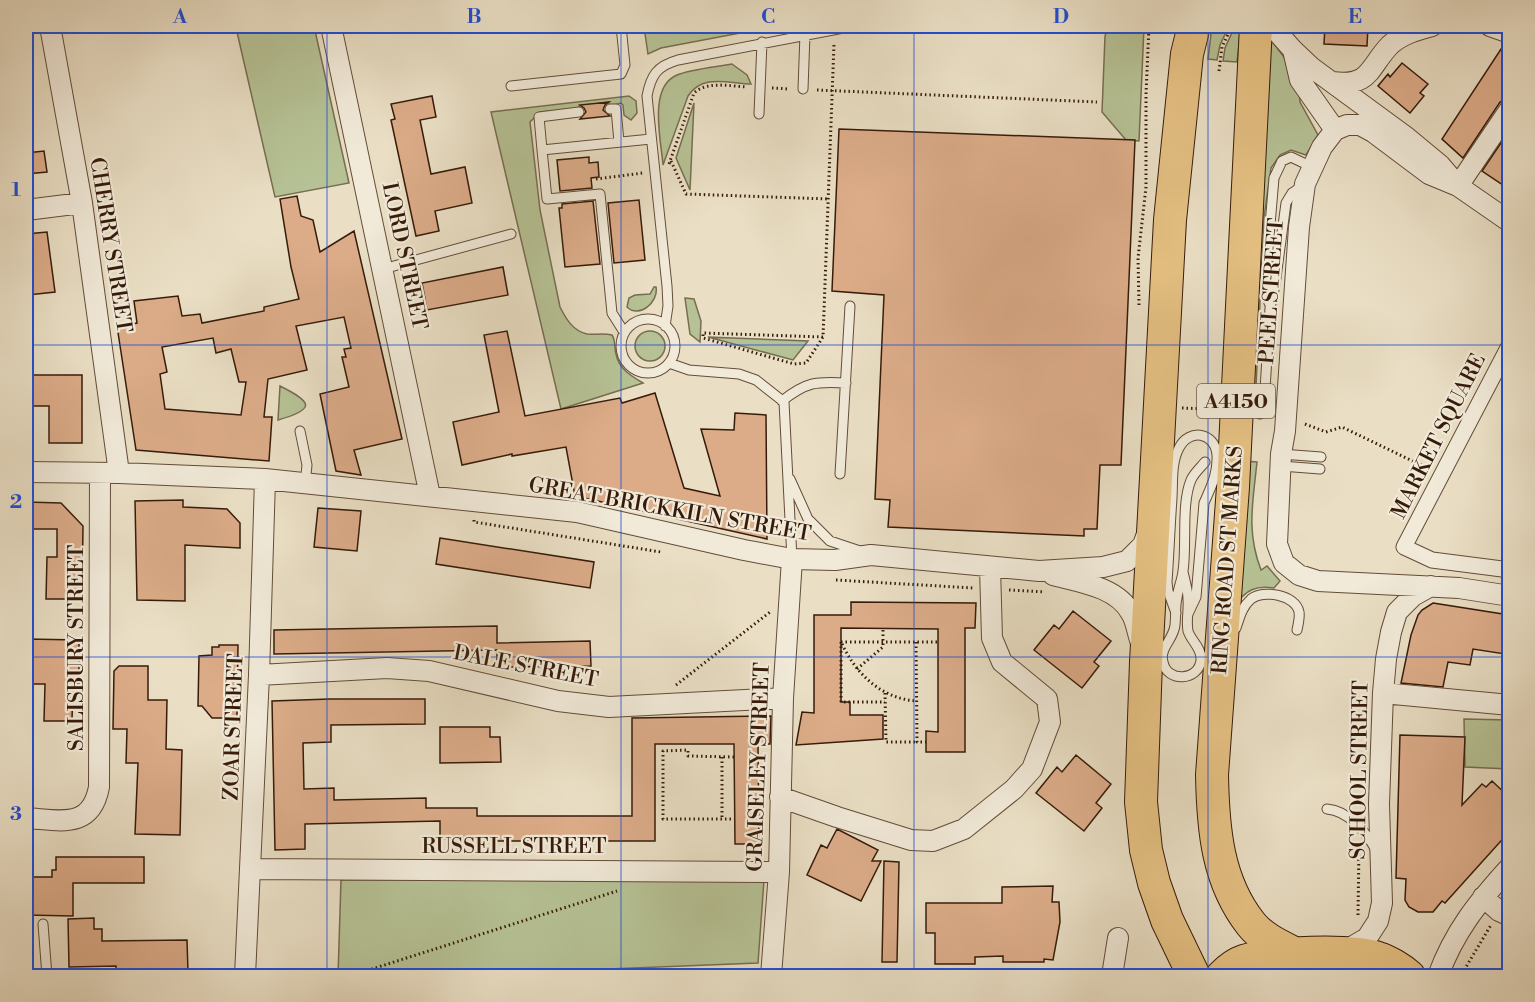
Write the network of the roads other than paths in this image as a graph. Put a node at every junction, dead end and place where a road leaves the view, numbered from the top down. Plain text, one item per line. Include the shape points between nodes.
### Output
1 (50, 26) edge
2 (331, 26) edge
3 (621, 26) edge
4 (854, 26) edge
5 (1256, 26) edge
6 (1275, 26) edge
7 (1432, 26) edge
8 (1490, 26) edge
9 (1404, 30) edge
10 (1509, 33) edge
11 (805, 34) junction
12 (1189, 35) edge
13 (762, 42) junction
14 (1293, 50) junction
15 (1332, 82) junction
16 (511, 86) dead end
17 (803, 89) road end
18 (610, 109) dead end
19 (1509, 109) edge
20 (579, 112) dead end
21 (759, 114) dead end
22 (1335, 130) junction
23 (651, 138) junction
24 (619, 142) junction
25 (542, 150) junction
26 (1309, 175) junction
27 (1458, 186) junction
28 (82, 203) junction
29 (26, 210) edge
30 (1509, 222) edge
31 (510, 234) dead end
32 (383, 269) junction
33 (850, 306) dead end
34 (1270, 308) junction
35 (665, 326) junction
36 (624, 332) junction
37 (1509, 344) edge
38 (669, 363) junction
39 (846, 383) junction
40 (782, 401) junction
41 (1260, 414) dead end
42 (300, 431) dead end
43 (1321, 457) dead end
44 (1281, 460) junction
45 (1205, 462) dead end
46 (1320, 469) dead end
47 (26, 472) edge
48 (110, 473) junction
49 (788, 474) junction
50 (840, 474) dead end
51 (265, 479) junction
52 (305, 484) junction
53 (429, 496) junction
54 (1156, 500) junction
55 (871, 555) junction
56 (792, 559) junction
57 (990, 567) junction
58 (1509, 570) edge
59 (1039, 571) junction
60 (1183, 572) junction
61 (1431, 586) junction
62 (1509, 596) edge
63 (1176, 613) junction
64 (1188, 614) junction
65 (1297, 630) dead end
66 (1146, 662) junction
67 (259, 675) junction
68 (1220, 685) junction
69 (1383, 693) junction
70 (783, 698) junction
71 (1509, 705) edge
72 (780, 797) junction
73 (1328, 809) dead end
74 (26, 818) edge
75 (1380, 858) junction
76 (1509, 867) edge
77 (250, 869) junction
78 (779, 872) junction
79 (1483, 897) junction
80 (1509, 916) edge
81 (43, 924) dead end
82 (1118, 938) dead end
83 (1296, 954) junction
84 (1341, 954) junction
85 (47, 976) edge
86 (245, 976) edge
87 (771, 976) edge
88 (1112, 976) edge
89 (1194, 976) edge
90 (1222, 976) edge
91 (1409, 976) edge
92 (1438, 976) edge

1 - 28 street, CHERRY STREET
2 - 32 street, LORD STREET
3 - 16 lane via 625,65 621,74
4 - 11 lane
5 - 68 highway, RING ROAD ST MARKS / A4150
6 - 14 street
7 - 9 street
8 - 10 street
9 - 15 street via 1361,80 1349,84
11 - 13 lane
11 - 17 lane
12 - 54 highway via 1170,220
13 - 21 lane
13 - 23 lane via 664,64 649,85 647,96
14 - 15 street
14 - 22 street via 1300,80
15 - 27 street via 1405,136
18 - 24 lane via 616,109
19 - 27 street
20 - 25 lane via 539,117
22 - 26 street, PEEL STREET
22 - 27 street via 1360,125 1429,174
23 - 24 lane
23 - 35 lane via 667,286
24 - 25 lane
25 - 36 lane via 548,199 600,194 612,313
26 - 34 lane via 1286,203
26 - 34 lane via 1291,157 1277,168 1265,284
26 - 44 street, PEEL STREET via 1299,227
27 - 30 street
28 - 29 street
28 - 48 street, CHERRY STREET
31 - 32 lane
32 - 53 street, LORD STREET
33 - 39 lane
34 - 41 lane via 1266,391
35 - 36 lane via 645,319
35 - 38 lane via 675,346
36 - 38 lane via 620,350 628,366 654,373
37 - 58 street, MARKET SQUARE via 1404,547 1432,560
38 - 40 lane via 689,370 739,374 756,380
39 - 40 lane via 819,381 799,388
39 - 50 lane
40 - 49 lane
42 - 52 lane via 307,465
43 - 44 lane
44 - 46 lane
44 - 61 street, PEEL STREET via 1277,544 1284,563 1299,575 1318,581
45 - 60 lane via 1196,472 1187,495
47 - 48 street, GREAT BRICKKILN STREET
48 - 51 street, GREAT BRICKKILN STREET
48 - 74 street, SALISBURY STREET via 99,787 92,809 82,817
49 - 55 lane via 808,519 830,541
49 - 56 lane
51 - 52 street, GREAT BRICKKILN STREET
51 - 67 street, ZOAR STREET
52 - 53 street, GREAT BRICKKILN STREET
53 - 56 street, GREAT BRICKKILN STREET via 577,512
54 - 59 street, GREAT BRICKKILN STREET via 1143,545 1127,561 1103,567
54 - 66 highway
55 - 56 street, GREAT BRICKKILN STREET via 835,560
55 - 57 street, GREAT BRICKKILN STREET
56 - 70 street, GRAISELEY STREET
57 - 59 street, GREAT BRICKKILN STREET
57 - 72 street via 992,638 1002,663 1047,699 1050,722 1032,769 1014,789 964,829 933,841 911,840
59 - 66 street via 1118,597 1133,615
60 - 63 lane
60 - 64 lane
61 - 62 street, PEEL STREET
61 - 69 street, SCHOOL STREET via 1397,612
63 - 64 lane via 1173,637 1162,660 1168,672 1179,677 1196,670 1201,659 1189,633
63 - 64 lane via 1167,582 1174,464 1180,445 1199,434 1214,445 1217,463 1204,503 1196,597
65 - 68 lane via 1296,605 1275,593 1253,597 1242,609
66 - 89 highway via 1141,802 1146,850 1167,920
67 - 70 street, DALE STREET via 387,668 429,671 558,701 609,707
67 - 77 street, ZOAR STREET
68 - 83 highway, RING ROAD ST MARKS / A4150 via 1212,775 1216,843 1228,886 1251,925
69 - 71 street
69 - 75 street, SCHOOL STREET
70 - 72 street, GRAISELEY STREET
72 - 78 street, GRAISELEY STREET
73 - 75 lane via 1339,810 1360,828
75 - 84 street, SCHOOL STREET via 1382,903 1378,921 1367,938
76 - 79 street
77 - 78 street, RUSSELL STREET
77 - 86 street, ZOAR STREET
78 - 87 street, GRAISELEY STREET
79 - 80 street
79 - 92 street via 1462,923
81 - 85 lane
82 - 88 street
83 - 84 highway, A4150
83 - 90 highway, A4150 via 1269,954 1242,961
84 - 91 highway, A4150 via 1379,958

